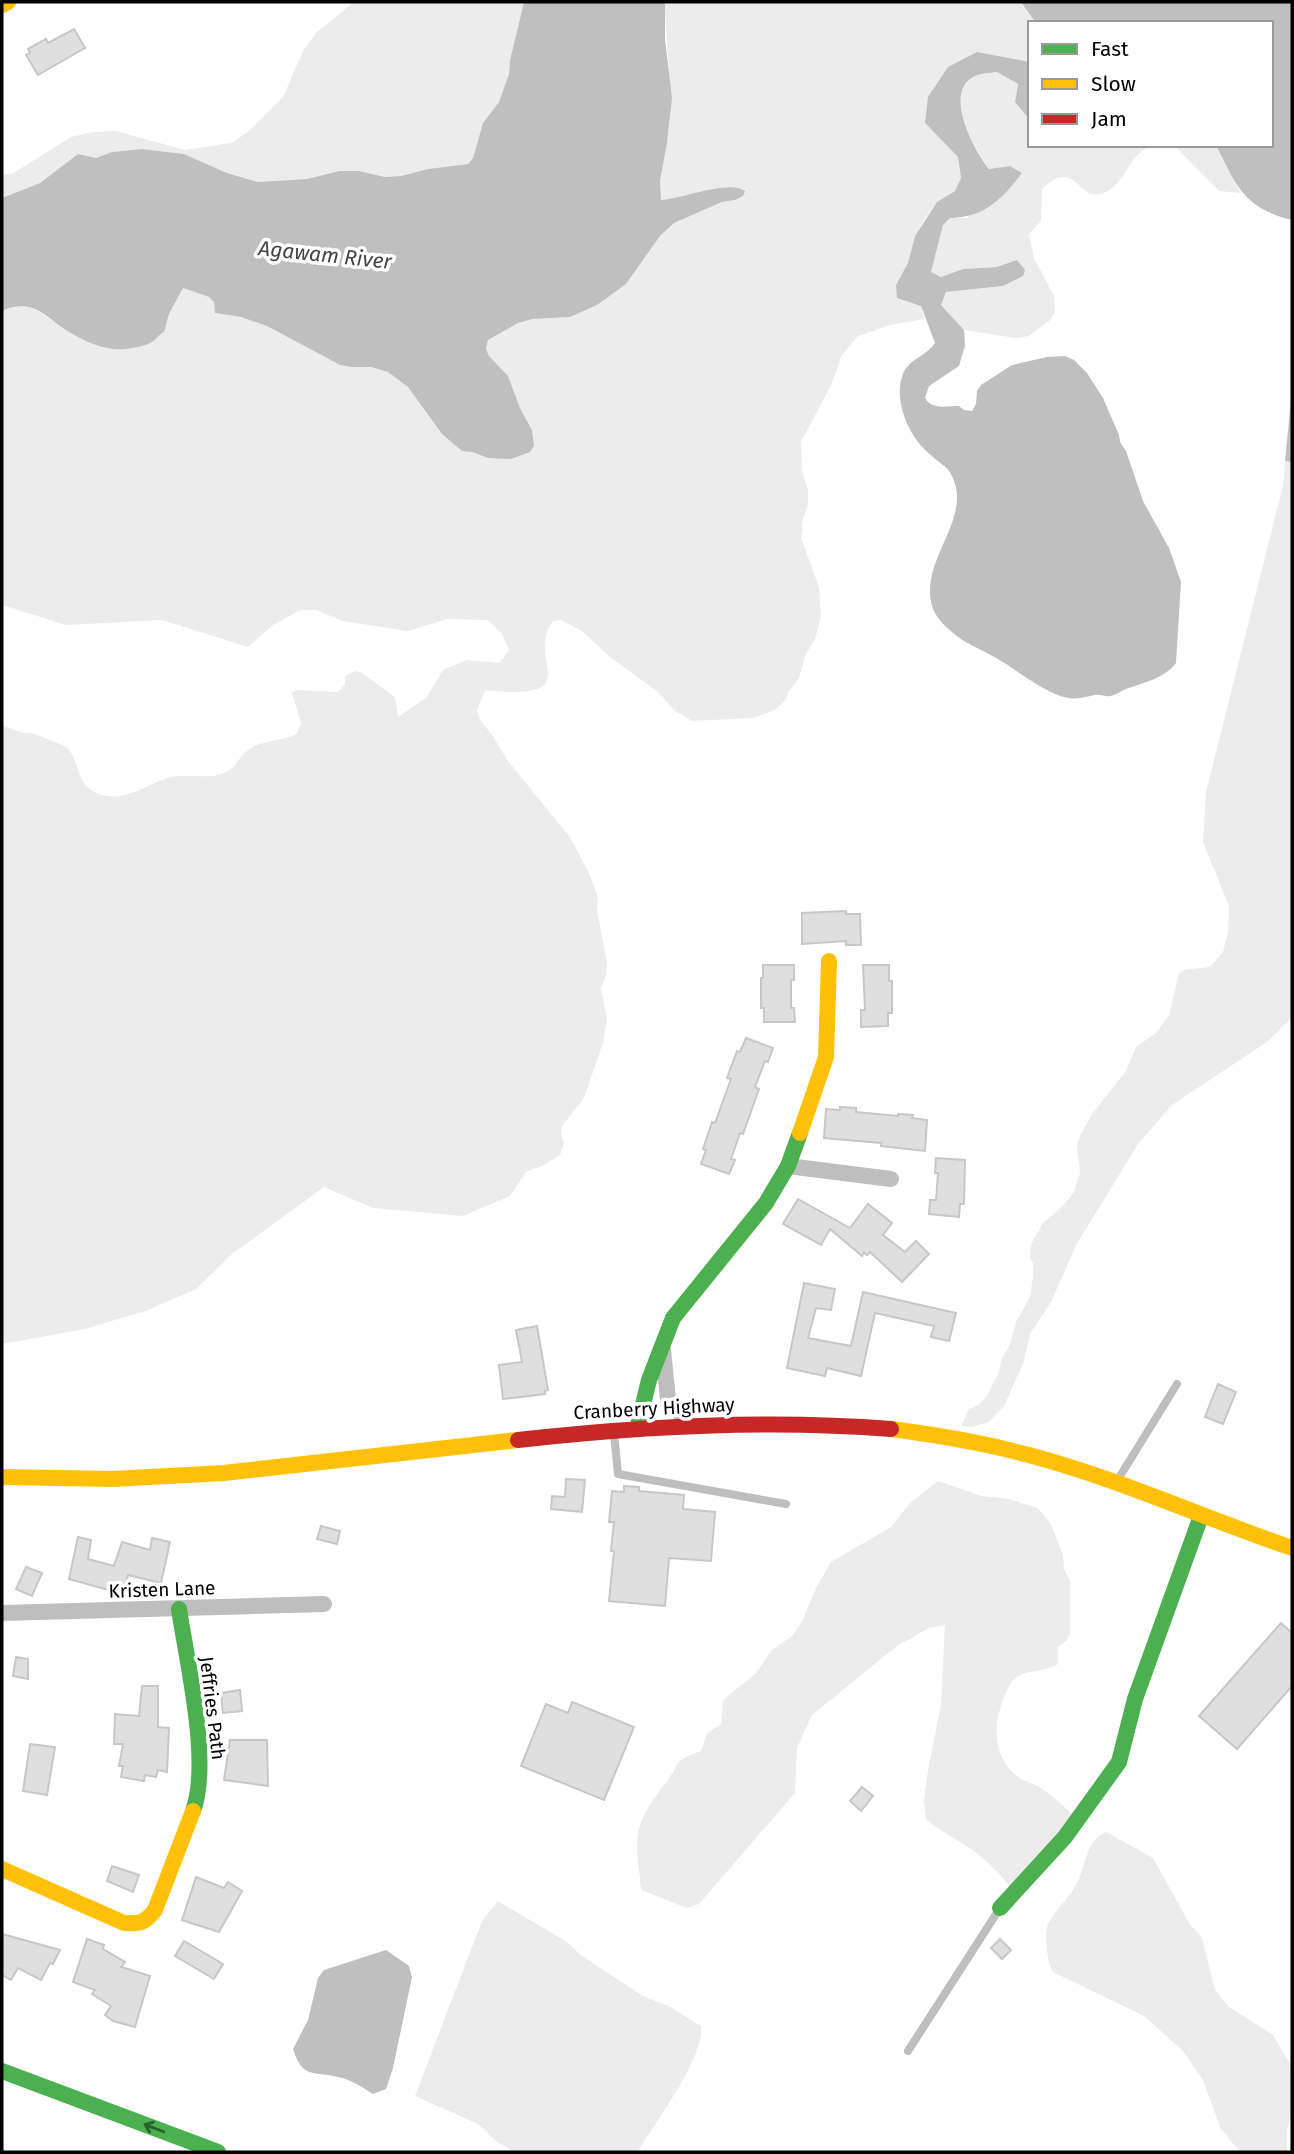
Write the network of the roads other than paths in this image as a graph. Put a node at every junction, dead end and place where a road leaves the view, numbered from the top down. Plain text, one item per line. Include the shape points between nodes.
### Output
1 (8, 2) edge
2 (2, 5) edge
3 (829, 961) dead end
4 (788, 1166) junction
5 (891, 1179) dead end
6 (663, 1346) junction
7 (1177, 1384) dead end
8 (690, 1426) junction
9 (637, 1429) junction
10 (614, 1431) junction
11 (2, 1477) edge
12 (1115, 1483) junction
13 (786, 1504) dead end
14 (1201, 1516) junction
15 (1292, 1548) edge
16 (324, 1604) dead end
17 (179, 1609) junction
18 (2, 1613) edge
19 (2, 1869) edge
20 (1000, 1908) joint
21 (908, 2051) dead end
22 (2, 2071) edge
23 (218, 2152) edge

1 - 2 main road
3 - 4 main road via 826,1057
4 - 5 street
4 - 6 main road via 759,1212 673,1318
6 - 8 street via 668,1399
6 - 9 main road
7 - 12 lane
8 - 9 main road, Cranberry Highway
8 - 12 main road, Cranberry Highway via 799,1424 939,1436 1023,1453
9 - 10 main road, Cranberry Highway
10 - 11 main road, Cranberry Highway via 196,1475
10 - 13 lane via 618,1474
12 - 14 main road, Cranberry Highway
14 - 15 main road, Cranberry Highway
14 - 20 main road via 1135,1699 1119,1762 1065,1837
16 - 17 street, Kristen Lane
17 - 18 street, Kristen Lane
17 - 19 main road, Jeffries Path via 199,1746 199,1781 186,1830 155,1910 140,1924 118,1921
20 - 21 lane
23 -> 22 main road

